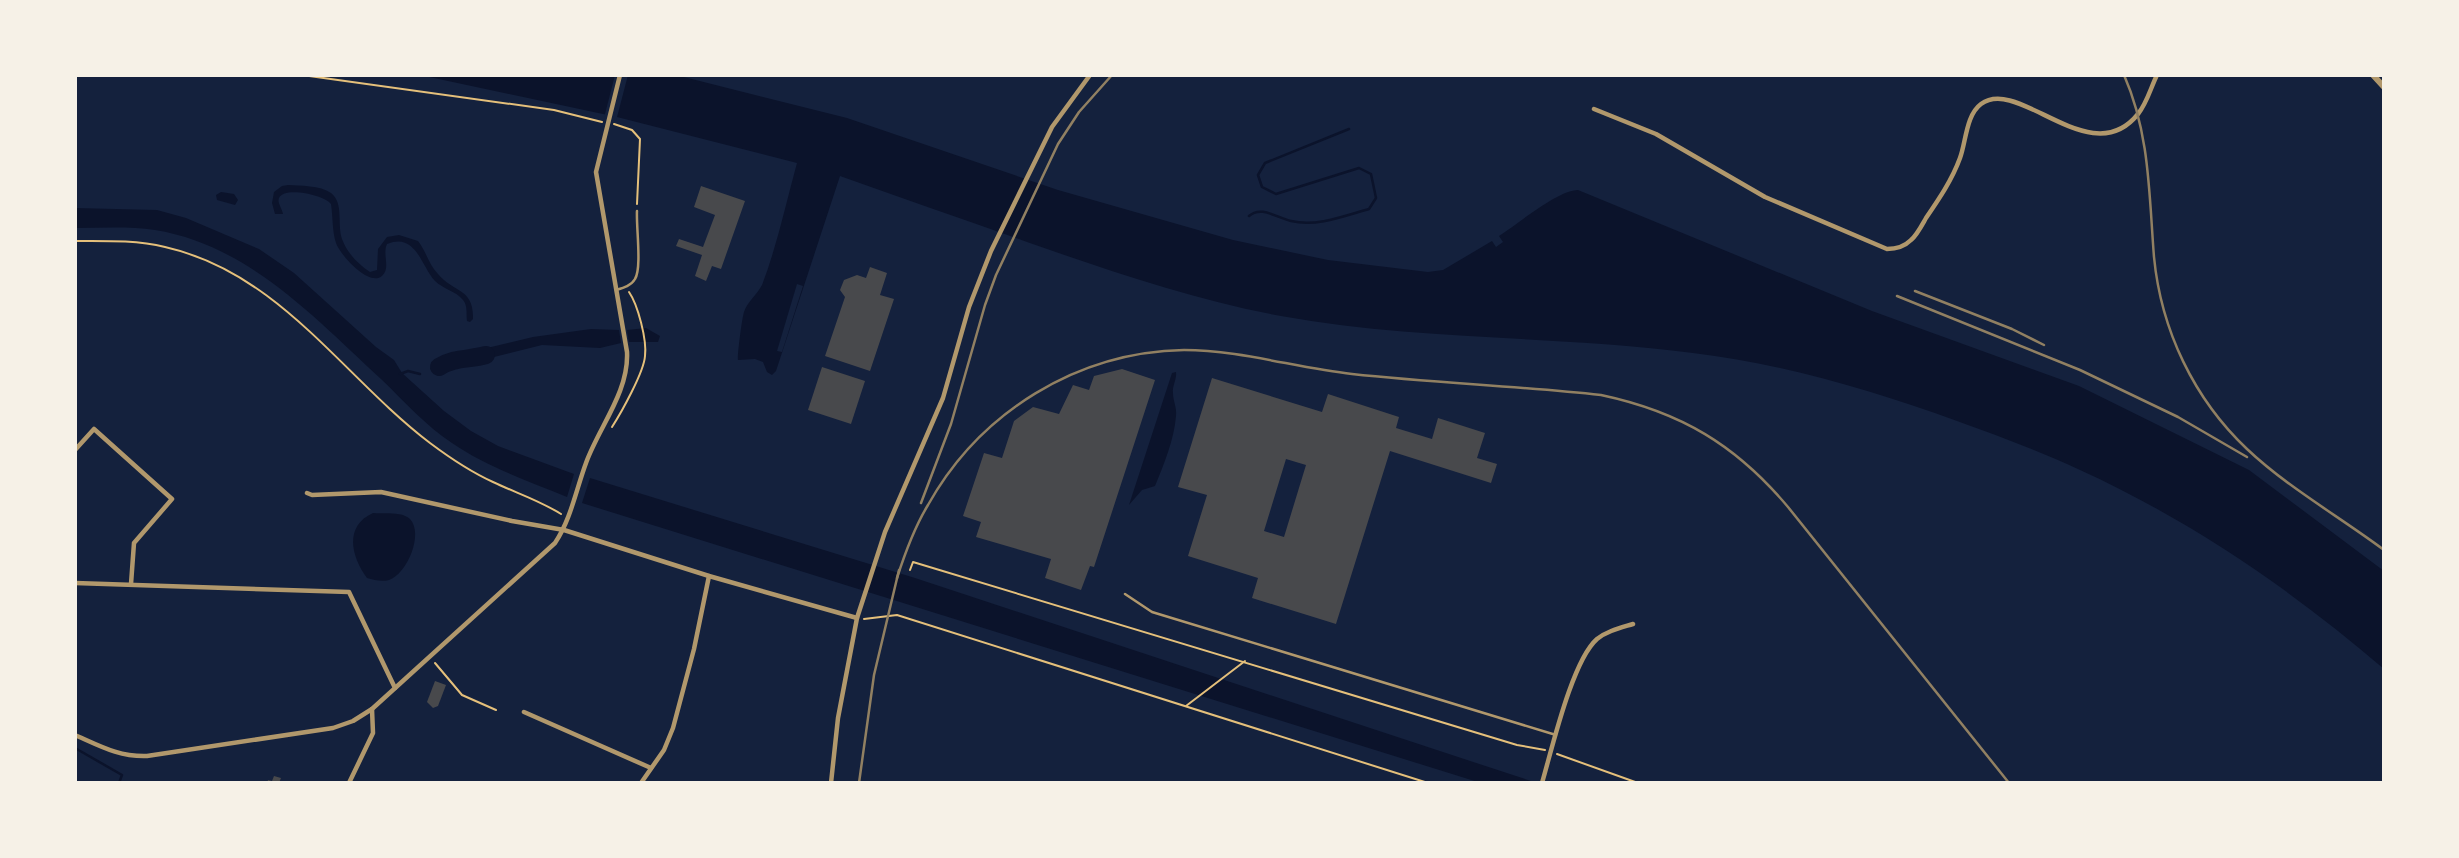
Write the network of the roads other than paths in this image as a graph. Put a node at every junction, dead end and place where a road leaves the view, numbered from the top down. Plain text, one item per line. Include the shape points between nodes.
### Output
1 (620, 75) edge
2 (1090, 75) edge
3 (2157, 75) edge
4 (2373, 75) edge
5 (2384, 88) edge
6 (1594, 109) dead end
7 (637, 211) road end
8 (616, 290) junction
9 (75, 450) edge
10 (307, 493) dead end
11 (564, 530) junction
12 (709, 576) junction
13 (75, 583) edge
14 (131, 584) junction
15 (1125, 594) dead end
16 (857, 618) junction
17 (1633, 624) dead end
18 (395, 688) junction
19 (372, 709) junction
20 (524, 712) dead end
21 (75, 734) edge
22 (1556, 734) junction
23 (651, 768) junction
24 (349, 783) edge
25 (641, 783) edge
26 (831, 783) edge
27 (1542, 783) edge

1 - 8 street via 596,172
2 - 16 street via 1052,127 991,251 969,307 943,398 877,554
3 - 6 street via 2138,114 2125,125 2101,133 2086,132 2006,100 1990,99 1979,106 1971,117 1952,178 1912,240 1887,249 1765,197 1656,134
4 - 5 street
7 - 8 lane via 639,267 636,278
8 - 11 street via 627,352 622,382 587,461
9 - 14 street via 94,429 172,499 134,543
10 - 11 street via 382,492
11 - 12 street
11 - 18 street via 523,574
12 - 16 street
12 - 23 street via 673,728
13 - 14 street
14 - 18 street via 349,592
15 - 22 lane via 1152,612
16 - 26 street
17 - 22 street via 1595,641 1568,695
18 - 19 street
19 - 21 street via 333,728 147,756 114,753
19 - 24 street via 373,733
20 - 23 street
22 - 27 street
23 - 25 street

